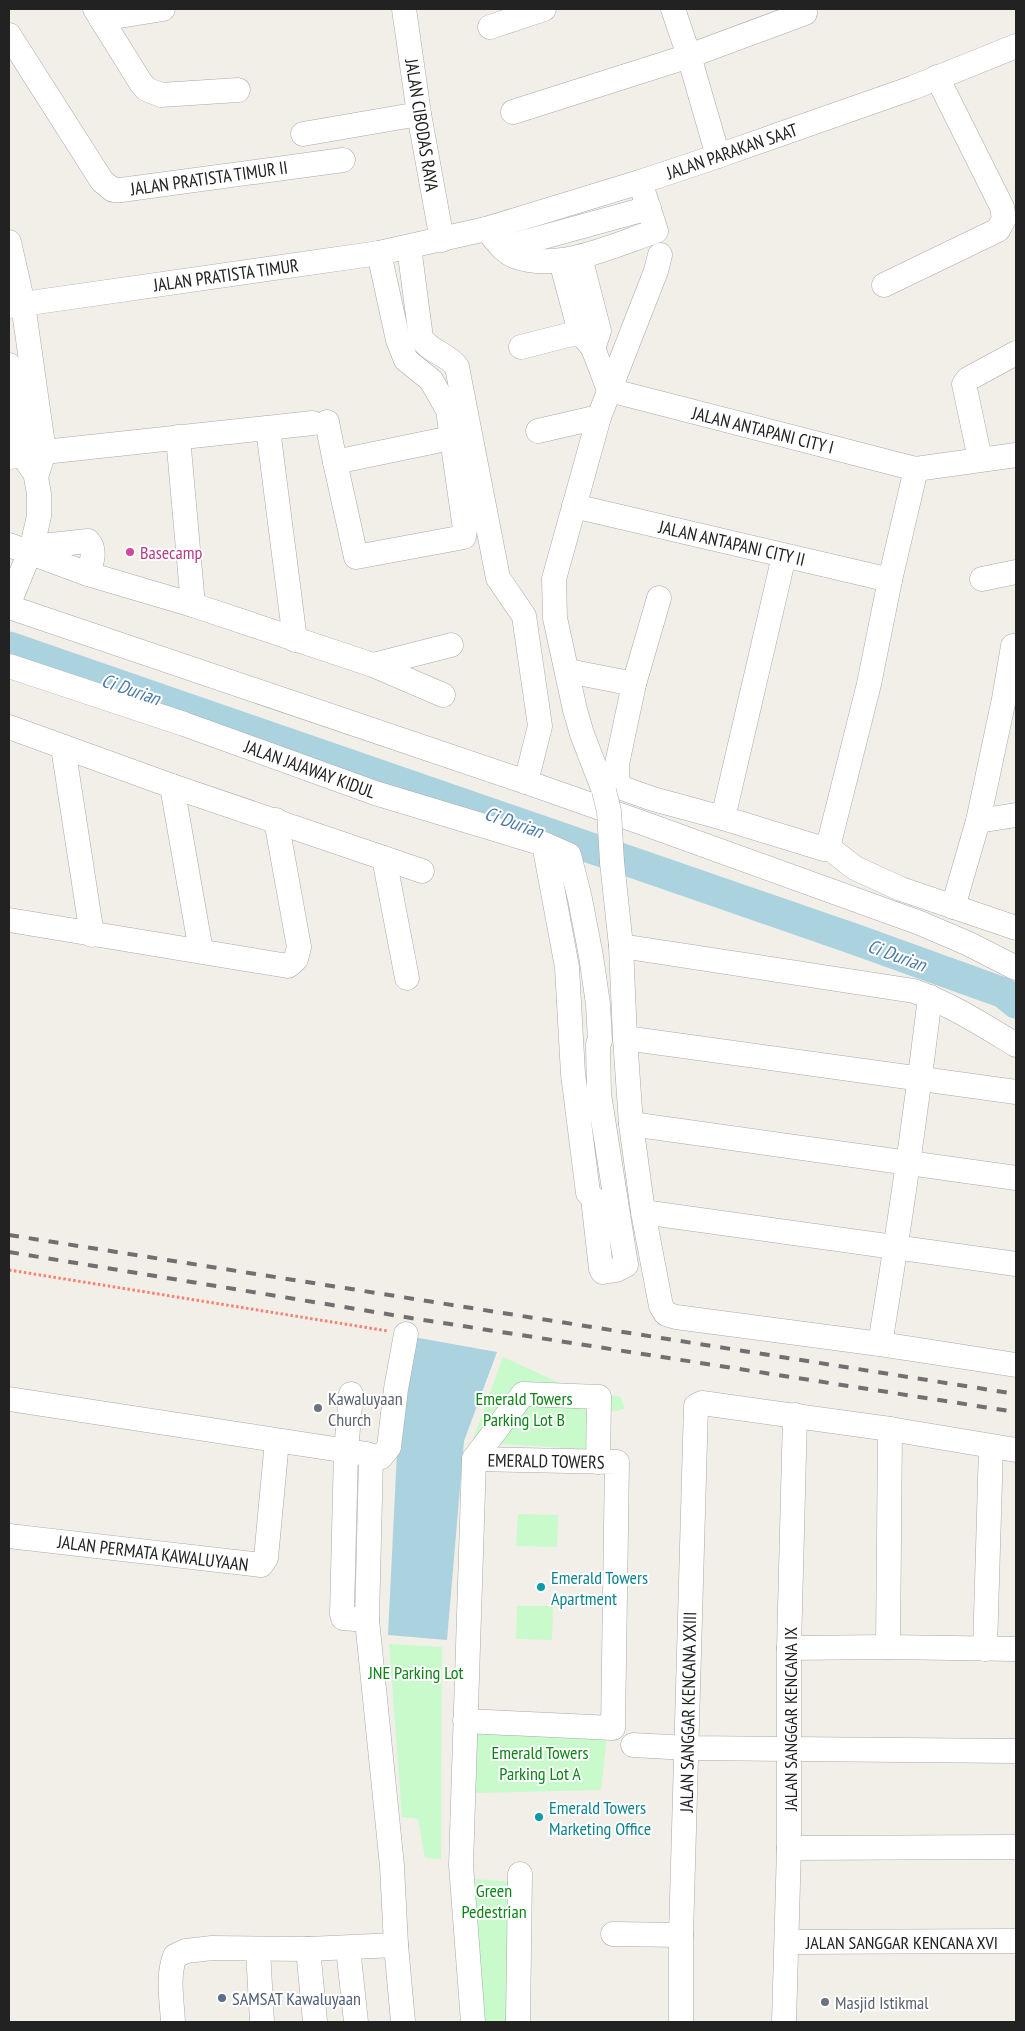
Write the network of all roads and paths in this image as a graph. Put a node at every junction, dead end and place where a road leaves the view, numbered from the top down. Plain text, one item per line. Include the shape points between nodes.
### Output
1 (163, 9) edge
2 (404, 9) edge
3 (544, 9) edge
4 (673, 9) edge
5 (805, 13) dead end
6 (98, 14) edge
7 (490, 27) dead end
8 (9, 35) edge
9 (1016, 46) edge
10 (689, 56) junction
11 (938, 78) junction
12 (238, 90) dead end
13 (513, 112) dead end
14 (419, 114) junction
15 (303, 134) dead end
16 (718, 156) junction
17 (342, 160) dead end
18 (640, 182) junction
19 (649, 208) junction
20 (486, 229) junction
21 (442, 240) junction
22 (409, 247) junction
23 (503, 248) junction
24 (10, 251) edge
25 (379, 253) junction
26 (660, 255) dead end
27 (571, 259) junction
28 (884, 285) dead end
29 (16, 305) edge
30 (586, 340) junction
31 (521, 347) dead end
32 (1016, 353) edge
33 (9, 365) edge
34 (609, 390) junction
35 (599, 416) junction
36 (268, 429) junction
37 (538, 431) dead end
38 (178, 437) junction
39 (451, 438) junction
40 (1016, 454) edge
41 (25, 455) edge
42 (980, 459) junction
43 (335, 462) junction
44 (916, 469) junction
45 (574, 506) junction
46 (23, 548) edge
47 (784, 556) junction
48 (1016, 572) edge
49 (982, 578) dead end
50 (890, 580) junction
51 (659, 598) dead end
52 (9, 603) edge
53 (193, 606) junction
54 (9, 608) edge
55 (295, 640) junction
56 (451, 644) dead end
57 (1013, 646) dead end
58 (373, 665) junction
59 (9, 666) edge
60 (568, 671) junction
61 (634, 684) junction
62 (443, 695) dead end
63 (1010, 698) edge
64 (9, 727) edge
65 (63, 747) junction
66 (526, 782) junction
67 (172, 786) junction
68 (1016, 815) edge
69 (723, 818) junction
70 (276, 820) junction
71 (978, 821) junction
72 (544, 844) junction
73 (828, 847) junction
74 (384, 858) junction
75 (422, 871) dead end
76 (953, 907) junction
77 (9, 920) edge
78 (1016, 928) edge
79 (92, 935) junction
80 (621, 946) junction
81 (201, 951) junction
82 (1016, 968) edge
83 (407, 978) dead end
84 (930, 997) junction
85 (625, 1038) junction
86 (1016, 1045) edge
87 (920, 1080) junction
88 (1016, 1092) edge
89 (631, 1124) junction
90 (907, 1164) junction
91 (1016, 1178) edge
92 (643, 1212) junction
93 (896, 1248) junction
94 (1016, 1264) edge
95 (9, 1270) edge
96 (406, 1334) joint
97 (880, 1344) junction
98 (1016, 1365) edge
99 (351, 1394) dead end
100 (9, 1400) edge
101 (794, 1415) junction
102 (890, 1430) junction
103 (277, 1441) junction
104 (991, 1446) junction
105 (1016, 1450) edge
106 (346, 1451) junction
107 (371, 1456) junction
108 (474, 1459) junction
109 (598, 1462) junction
110 (9, 1536) edge
111 (366, 1620) junction
112 (888, 1647) junction
113 (789, 1648) junction
114 (985, 1649) junction
115 (1016, 1649) edge
116 (466, 1721) junction
117 (633, 1744) dead end
118 (688, 1748) junction
119 (789, 1749) junction
120 (1016, 1751) edge
121 (1016, 1847) edge
122 (789, 1848) junction
123 (520, 1874) dead end
124 (613, 1934) dead end
125 (681, 1935) junction
126 (1016, 1941) edge
127 (787, 1942) junction
128 (396, 1945) junction
129 (348, 1948) junction
130 (308, 1949) junction
131 (258, 1950) junction
132 (173, 2022) edge
133 (262, 2022) edge
134 (315, 2022) edge
135 (356, 2022) edge
136 (403, 2022) edge
137 (473, 2022) edge
138 (518, 2022) edge
139 (681, 2022) edge
140 (784, 2022) edge

1 - 6 street
2 - 14 street, JALAN CIBODAS RAYA
3 - 7 street
4 - 10 street
5 - 10 street
6 - 12 street via 141,83 153,93
8 - 17 street, JALAN PRATISTA TIMUR II via 102,181 113,190
9 - 11 street, JALAN PARAKAN SAAT
10 - 13 street
10 - 16 street
11 - 16 street, JALAN PARAKAN SAAT
11 - 28 street via 1002,207 1004,219 998,230
14 - 15 street
14 - 21 street, JALAN CIBODAS RAYA
16 - 18 street, JALAN PARAKAN SAAT
18 - 19 street
18 - 20 street, JALAN PARAKAN SAAT
19 - 23 street
19 - 27 street via 656,231
20 - 21 street, JALAN PARAKAN SAAT
20 - 23 street
21 - 22 street, JALAN PRATISTA TIMUR
22 - 25 street, JALAN PRATISTA TIMUR
22 - 66 street via 421,338 428,347 457,367 498,578 524,616 540,726
23 - 27 street via 526,259
24 - 29 street
25 - 29 street, JALAN PRATISTA TIMUR
25 - 39 street via 398,340 406,360 431,380 448,410
26 - 34 street
27 - 30 street via 599,331
29 - 41 street
30 - 31 street
30 - 34 street
32 - 42 street via 964,384
33 - 41 street
34 - 35 street
34 - 44 street, JALAN ANTAPANI CITY I
35 - 37 street
35 - 45 street
36 - 38 street
36 - 43 street via 320,423
36 - 55 street
38 - 41 street
38 - 53 street
39 - 43 street
39 - 43 street via 465,529 464,536 459,538 356,558
40 - 42 street
41 - 46 street via 36,477 39,516
42 - 44 street
44 - 50 street
45 - 47 street, JALAN ANTAPANI CITY II
45 - 60 street via 554,580 555,618
46 - 52 street
46 - 53 street via 88,574
47 - 50 street, JALAN ANTAPANI CITY II
47 - 69 street
48 - 49 street
50 - 73 street via 869,684
51 - 61 street
53 - 55 street
54 - 66 street
55 - 58 street
56 - 58 street
57 - 63 street
58 - 62 street
59 - 72 street, JALAN JAJAWAY KIDUL via 184,724 375,793
60 - 61 street
60 - 80 street, bridge via 582,734 609,811
61 - 69 street via 617,764 622,788
63 - 71 street
64 - 65 street
65 - 67 street
65 - 79 street
66 - 82 street via 920,923
67 - 70 street
67 - 81 street
68 - 71 street
69 - 73 street via 824,849
70 - 74 street
70 - 81 street via 299,947 296,959 288,966
71 - 76 street
72 - 72 street, JALAN JAJAWAY KIDUL via 569,855 598,1004 599,1094 626,1265 603,1272 576,1108 567,967
73 - 76 street via 855,868 901,889
74 - 75 street
74 - 83 street
76 - 78 street
77 - 79 street
79 - 81 street
80 - 84 street via 914,991
80 - 85 street
84 - 86 street
84 - 87 street
85 - 87 street
85 - 89 street
87 - 88 street
87 - 90 street
89 - 90 street
89 - 92 street
90 - 91 street
90 - 93 street
92 - 93 street
92 - 97 street via 661,1306 666,1314
93 - 94 street
93 - 97 street
95 - 96 path
96 - 107 street via 389,1447 381,1457
97 - 98 street
99 - 106 street
100 - 103 street
101 - 102 street
101 - 113 street, JALAN SANGGAR KENCANA IX
101 - 118 street, JALAN SANGGAR KENCANA XXIII via 700,1403 696,1406
102 - 104 street
102 - 112 street
103 - 106 street
103 - 110 street, JALAN PERMATA KAWALUYAAN via 266,1558 260,1565
104 - 105 street
104 - 114 street
106 - 107 street
106 - 111 street via 342,1614 346,1619
107 - 111 street
108 - 109 street, EMERALD TOWERS
108 - 109 street via 523,1394 599,1397
108 - 116 street, EMERALD TOWERS
109 - 116 street, EMERALD TOWERS via 617,1462 614,1728
111 - 128 street via 392,1866
112 - 113 street
112 - 114 street
113 - 119 street, JALAN SANGGAR KENCANA IX
114 - 115 street
116 - 137 street, EMERALD TOWERS via 462,1865
117 - 118 street
118 - 119 street
118 - 125 street, JALAN SANGGAR KENCANA XXIII
119 - 120 street
119 - 122 street, JALAN SANGGAR KENCANA IX
121 - 122 street
122 - 127 street, JALAN SANGGAR KENCANA IX
123 - 138 street
124 - 125 street
125 - 139 street, JALAN SANGGAR KENCANA XXIII
126 - 127 street, JALAN SANGGAR KENCANA XVI
127 - 140 street, JALAN SANGGAR KENCANA IX
128 - 129 street
128 - 136 street
129 - 130 street
129 - 135 street
130 - 131 street
130 - 134 street
131 - 132 street via 212,1948 186,1951 175,1956 170,1976
131 - 133 street

